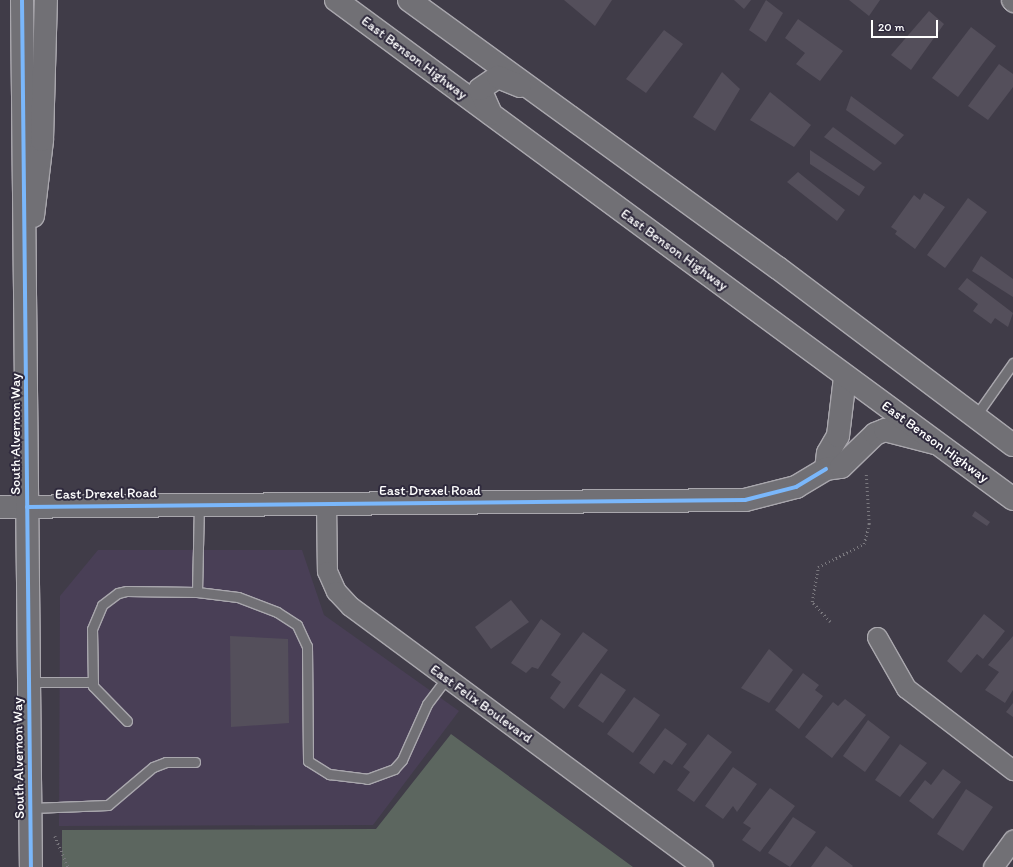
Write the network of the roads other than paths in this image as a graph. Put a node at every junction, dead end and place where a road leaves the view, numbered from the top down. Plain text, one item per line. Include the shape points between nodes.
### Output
1 (22, 0) edge
2 (46, 0) edge
3 (336, 0) edge
4 (409, 0) edge
5 (534, 91) junction
6 (492, 116) junction
7 (26, 273) junction
8 (1013, 363) edge
9 (845, 376) junction
10 (975, 417) junction
11 (935, 443) junction
12 (1013, 444) edge
13 (826, 469) junction
14 (1013, 500) edge
15 (326, 502) junction
16 (199, 503) junction
17 (0, 507) edge
18 (27, 507) junction
19 (197, 592) junction
20 (877, 637) dead end
21 (446, 679) junction
22 (29, 682) junction
23 (93, 682) junction
24 (127, 721) dead end
25 (195, 762) dead end
26 (1013, 770) edge
27 (31, 808) junction
28 (1013, 839) edge
29 (32, 867) edge
30 (703, 867) edge
31 (993, 867) edge

1 - 7 main road, South Alvernon Way via 22,189
2 - 7 main road via 42,140
3 - 6 main road, East Benson Highway
4 - 5 main road
5 - 6 main road via 498,77 480,89
5 - 10 main road
6 - 9 main road, East Benson Highway
7 - 18 main road, South Alvernon Way
8 - 10 lane
9 - 11 main road, East Benson Highway
9 - 13 main road via 838,436 828,453
10 - 12 main road
11 - 13 main road, East Drexel Road via 885,430 876,434 841,466
11 - 14 main road, East Benson Highway
13 - 15 main road, East Drexel Road via 796,487 745,500
15 - 16 main road, East Drexel Road
15 - 21 street, East Felix Boulevard via 326,564 336,591 369,622
16 - 18 main road, East Drexel Road
16 - 19 lane
17 - 18 main road, East Drexel Road
18 - 22 main road, South Alvernon Way
19 - 21 lane via 260,604 302,630 307,646 308,761 329,774 368,779 394,769 402,760 427,704
19 - 23 lane via 127,591 109,598 93,620
20 - 26 street via 906,688
21 - 30 street, East Felix Boulevard
22 - 23 lane
22 - 27 main road, South Alvernon Way
23 - 24 lane via 97,691
25 - 27 lane via 166,762 153,767 108,805
27 - 29 main road, South Alvernon Way
28 - 31 street

